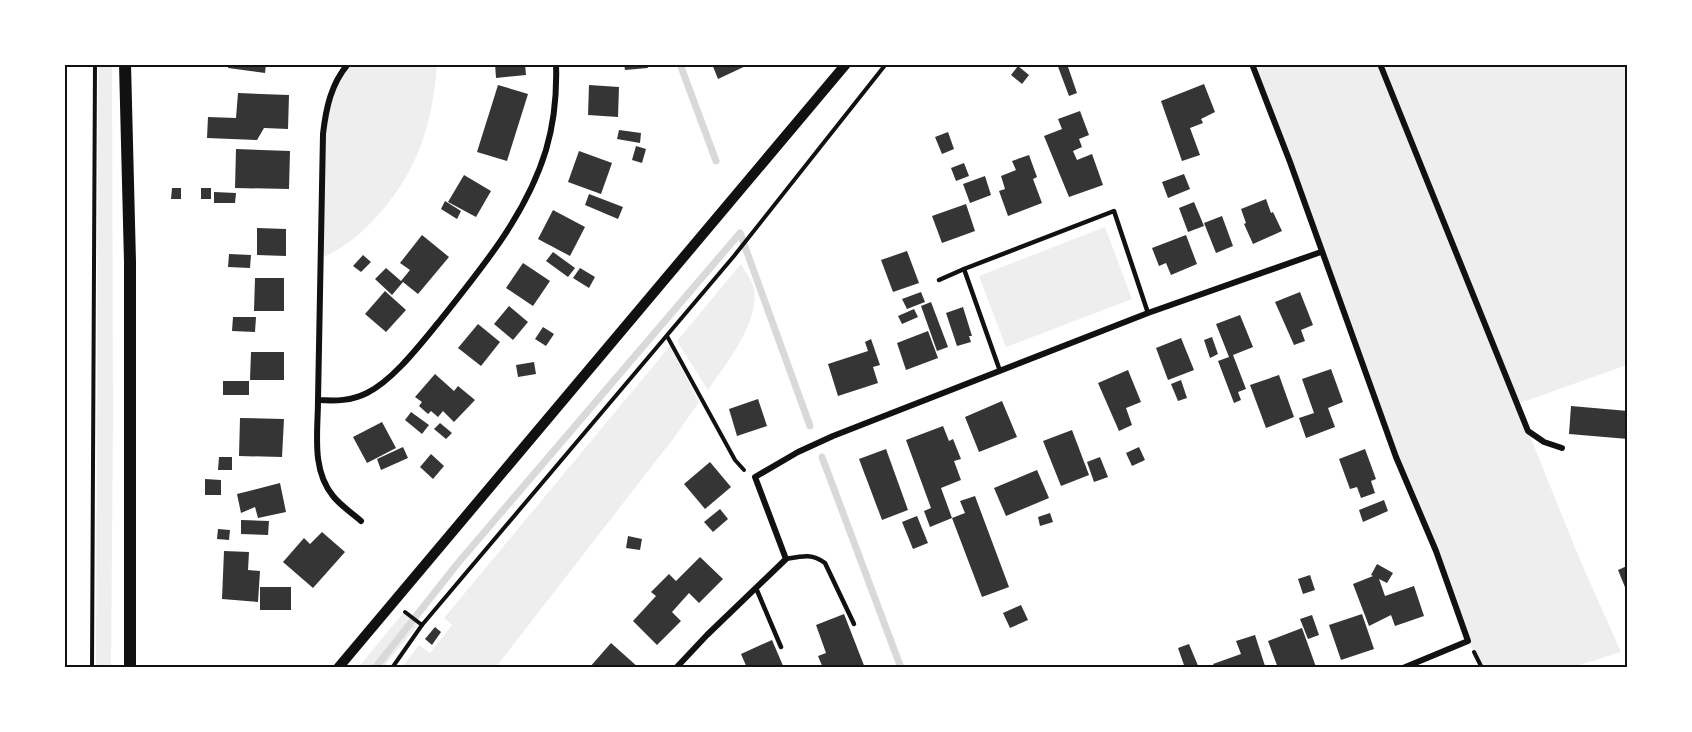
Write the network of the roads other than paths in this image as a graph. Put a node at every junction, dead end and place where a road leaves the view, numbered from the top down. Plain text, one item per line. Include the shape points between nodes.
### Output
1 (125, 64) edge
2 (348, 64) edge
3 (556, 64) edge
4 (846, 64) edge
5 (1252, 64) edge
6 (1380, 64) edge
7 (1322, 252) junction
8 (964, 269) junction
9 (939, 280) dead end
10 (1149, 313) junction
11 (1000, 371) junction
12 (318, 400) junction
13 (1562, 448) dead end
14 (361, 521) dead end
15 (786, 559) junction
16 (756, 588) junction
17 (854, 624) dead end
18 (781, 647) dead end
19 (130, 668) edge
20 (338, 668) edge
21 (676, 668) edge
22 (1403, 668) edge

1 - 19 main road via 130,274
2 - 12 street via 330,97 323,134
3 - 12 street via 552,126 546,152 524,203 496,247 424,340 379,386 351,400
4 - 20 street
5 - 7 street
6 - 13 street via 1528,431
7 - 10 street
7 - 22 street via 1467,641
8 - 9 lane
8 - 10 lane via 1114,211
8 - 11 lane
10 - 11 street
11 - 15 street via 833,436 755,477
12 - 14 street via 320,470 331,495
15 - 16 street
15 - 17 lane via 817,556 825,562
16 - 18 lane
16 - 21 street

